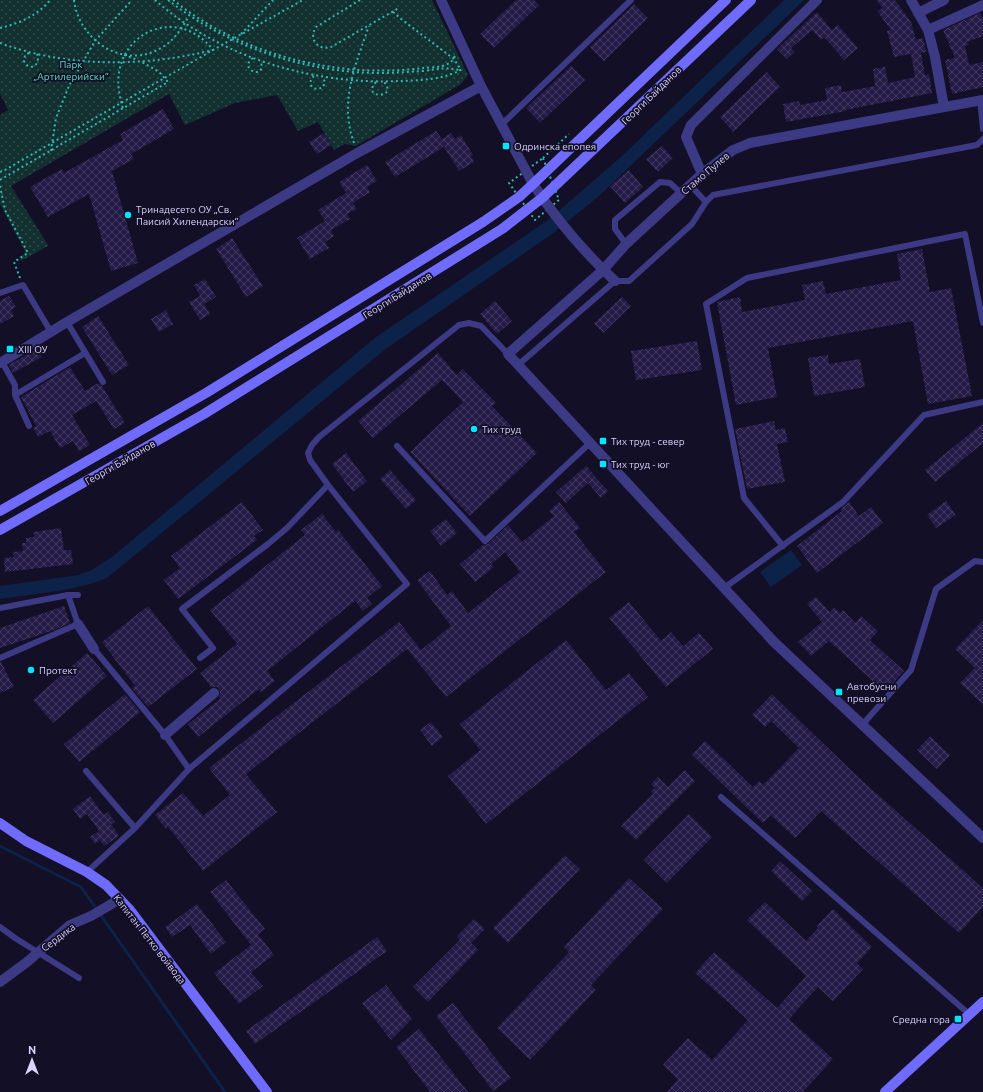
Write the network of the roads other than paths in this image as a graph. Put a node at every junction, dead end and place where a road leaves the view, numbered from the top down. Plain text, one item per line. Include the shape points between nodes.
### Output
1 (441, 0) edge
2 (631, 0) edge
3 (726, 0) edge
4 (751, 0) edge
5 (817, 0) edge
6 (911, 0) edge
7 (944, 0) edge
8 (983, 5) edge
9 (918, 13) junction
10 (928, 30) junction
11 (481, 86) junction
12 (982, 100) edge
13 (944, 107) junction
14 (501, 125) junction
15 (983, 129) edge
16 (983, 139) edge
17 (702, 174) junction
18 (533, 184) junction
19 (690, 185) junction
20 (681, 193) junction
21 (542, 198) junction
22 (706, 202) junction
23 (626, 244) junction
24 (603, 270) junction
25 (615, 281) junction
26 (0, 292) edge
27 (67, 322) junction
28 (983, 324) edge
29 (51, 332) junction
30 (85, 353) junction
31 (508, 354) junction
32 (1, 363) edge
33 (518, 365) junction
34 (103, 382) dead end
35 (15, 395) junction
36 (983, 402) edge
37 (28, 426) dead end
38 (590, 443) junction
39 (397, 446) dead end
40 (328, 485) junction
41 (0, 511) edge
42 (0, 530) edge
43 (783, 546) junction
44 (983, 562) edge
45 (724, 588) junction
46 (68, 595) junction
47 (78, 595) dead end
48 (0, 608) edge
49 (78, 624) junction
50 (94, 649) joint
51 (0, 658) edge
52 (200, 658) dead end
53 (214, 693) dead end
54 (862, 725) junction
55 (165, 735) junction
56 (189, 769) junction
57 (86, 771) dead end
58 (721, 797) dead end
59 (0, 823) edge
60 (136, 828) junction
61 (983, 838) edge
62 (87, 872) junction
63 (120, 899) junction
64 (0, 927) edge
65 (38, 952) junction
66 (79, 978) dead end
67 (0, 982) edge
68 (983, 1002) edge
69 (969, 1014) junction
70 (268, 1092) edge
71 (885, 1092) edge

1 - 11 street
2 - 14 lane
3 - 18 main road, Георги Байданов
4 - 21 main road, Георги Байданов
5 - 17 street via 691,125 686,137
6 - 9 street
7 - 9 street
8 - 10 street
9 - 10 street
10 - 13 street
11 - 14 street
11 - 27 street via 359,152
12 - 13 street, Стамо Пулев
12 - 15 lane
13 - 17 street, Стамо Пулев via 750,143 734,150
14 - 18 street
16 - 22 lane via 977,145 713,195
17 - 19 street, Стамо Пулев
18 - 21 street
18 - 41 main road, Георги Байданов via 519,197 477,225 206,393
19 - 20 street, Стамо Пулев
19 - 22 lane
20 - 23 street, Стамо Пулев
20 - 23 lane via 670,183 660,182 615,220 615,228
21 - 24 street
21 - 42 main road, Георги Байданов via 502,229 261,379 154,444
22 - 25 lane via 692,224 629,281
23 - 24 street, Стамо Пулев
24 - 25 street
24 - 31 street, Стамо Пулев
25 - 33 lane
26 - 29 lane via 23,285
27 - 29 street
27 - 30 lane
28 - 43 lane via 966,234 747,278 706,304 744,498
29 - 32 street
30 - 34 lane
30 - 35 lane
31 - 33 street
31 - 40 lane via 481,326 469,323 459,325 312,445 308,453 310,460
32 - 35 lane via 15,385
33 - 38 street
35 - 37 lane
36 - 43 lane via 924,415 843,502
38 - 39 lane via 485,542
38 - 45 street
40 - 52 lane via 287,528 182,609 213,648
40 - 56 lane via 407,584
43 - 45 lane
44 - 54 lane via 975,561 936,589 911,670
45 - 54 street via 774,642
46 - 47 lane
46 - 48 lane
46 - 49 lane
49 - 50 street
49 - 51 lane
50 - 55 lane
53 - 55 street
54 - 61 street
55 - 56 lane
56 - 60 lane
57 - 60 lane
58 - 69 lane
59 - 62 main road, Капитан Петко войвода via 26,841
60 - 62 lane
62 - 63 main road, Капитан Петко войвода
63 - 65 street, Сердика via 70,925
63 - 70 main road, Капитан Петко войвода
64 - 65 lane
65 - 66 lane
65 - 67 street, Сердика
68 - 69 main road
69 - 71 main road

